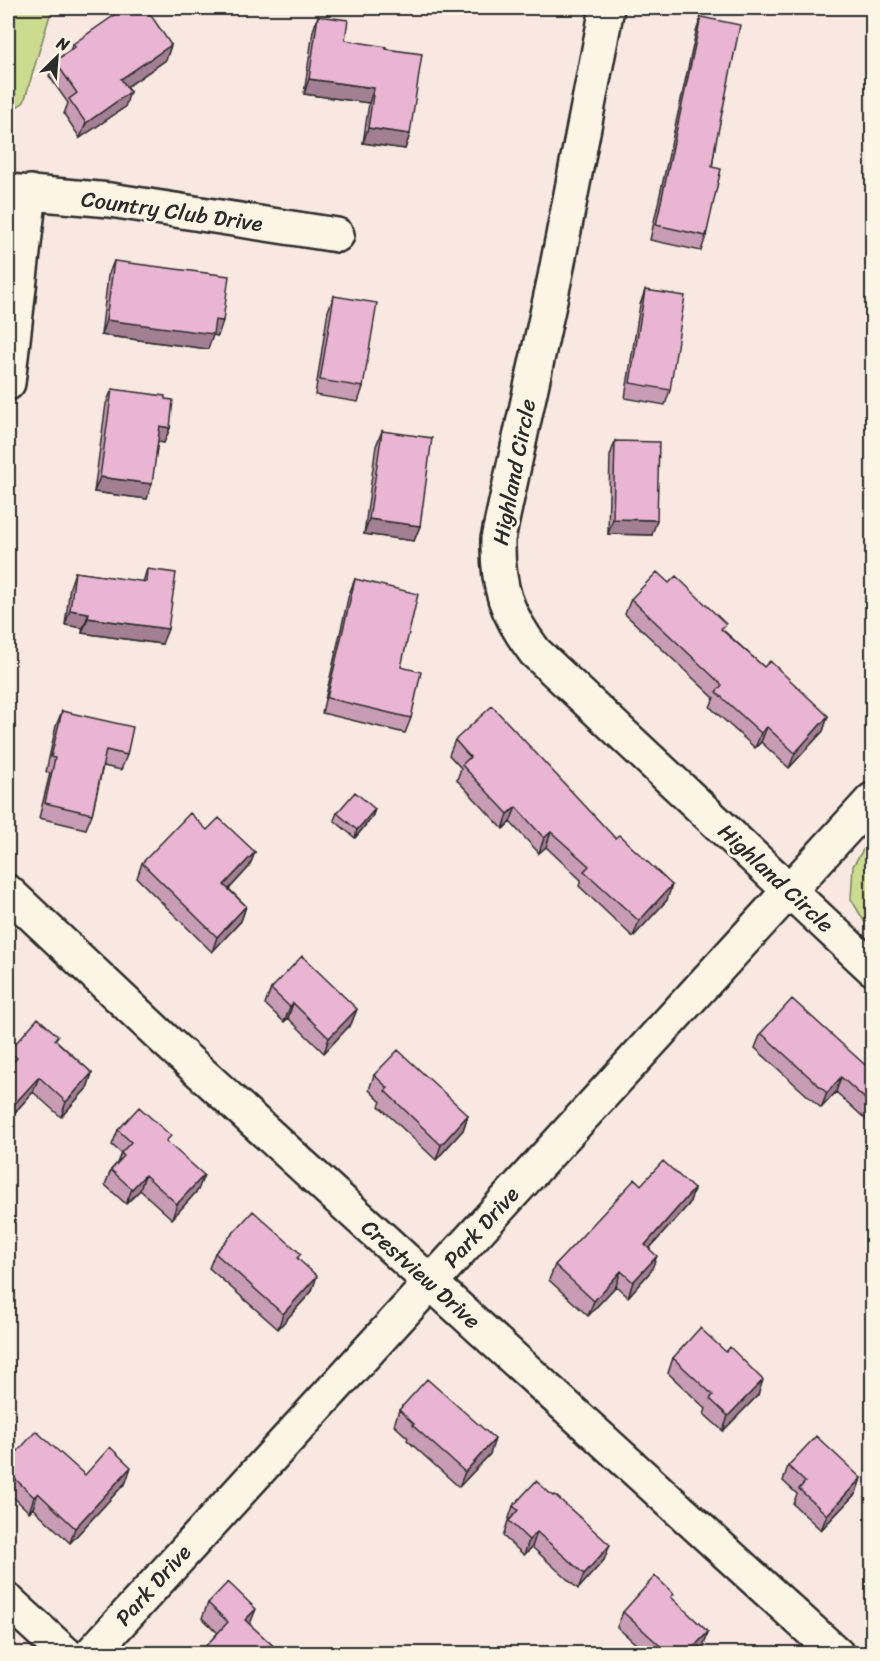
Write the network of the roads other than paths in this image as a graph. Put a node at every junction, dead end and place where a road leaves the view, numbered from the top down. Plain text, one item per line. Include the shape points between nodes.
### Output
1 (607, 8) edge
2 (19, 192) edge
3 (337, 235) dead end
4 (8, 383) edge
5 (873, 800) edge
6 (8, 891) edge
7 (790, 891) junction
8 (873, 968) edge
9 (430, 1283) junction
10 (8, 1601) edge
11 (66, 1653) edge
12 (91, 1653) edge
13 (837, 1653) edge

1 - 7 street, Highland Circle via 555,277 498,539 501,586 518,629 535,652
2 - 3 street, Country Club Drive via 110,200
2 - 4 street
5 - 7 street, Park Drive
6 - 9 street, Crestview Drive
7 - 8 street, Highland Circle
7 - 9 street, Park Drive
9 - 12 street, Park Drive
9 - 13 street, Crestview Drive
10 - 11 street

